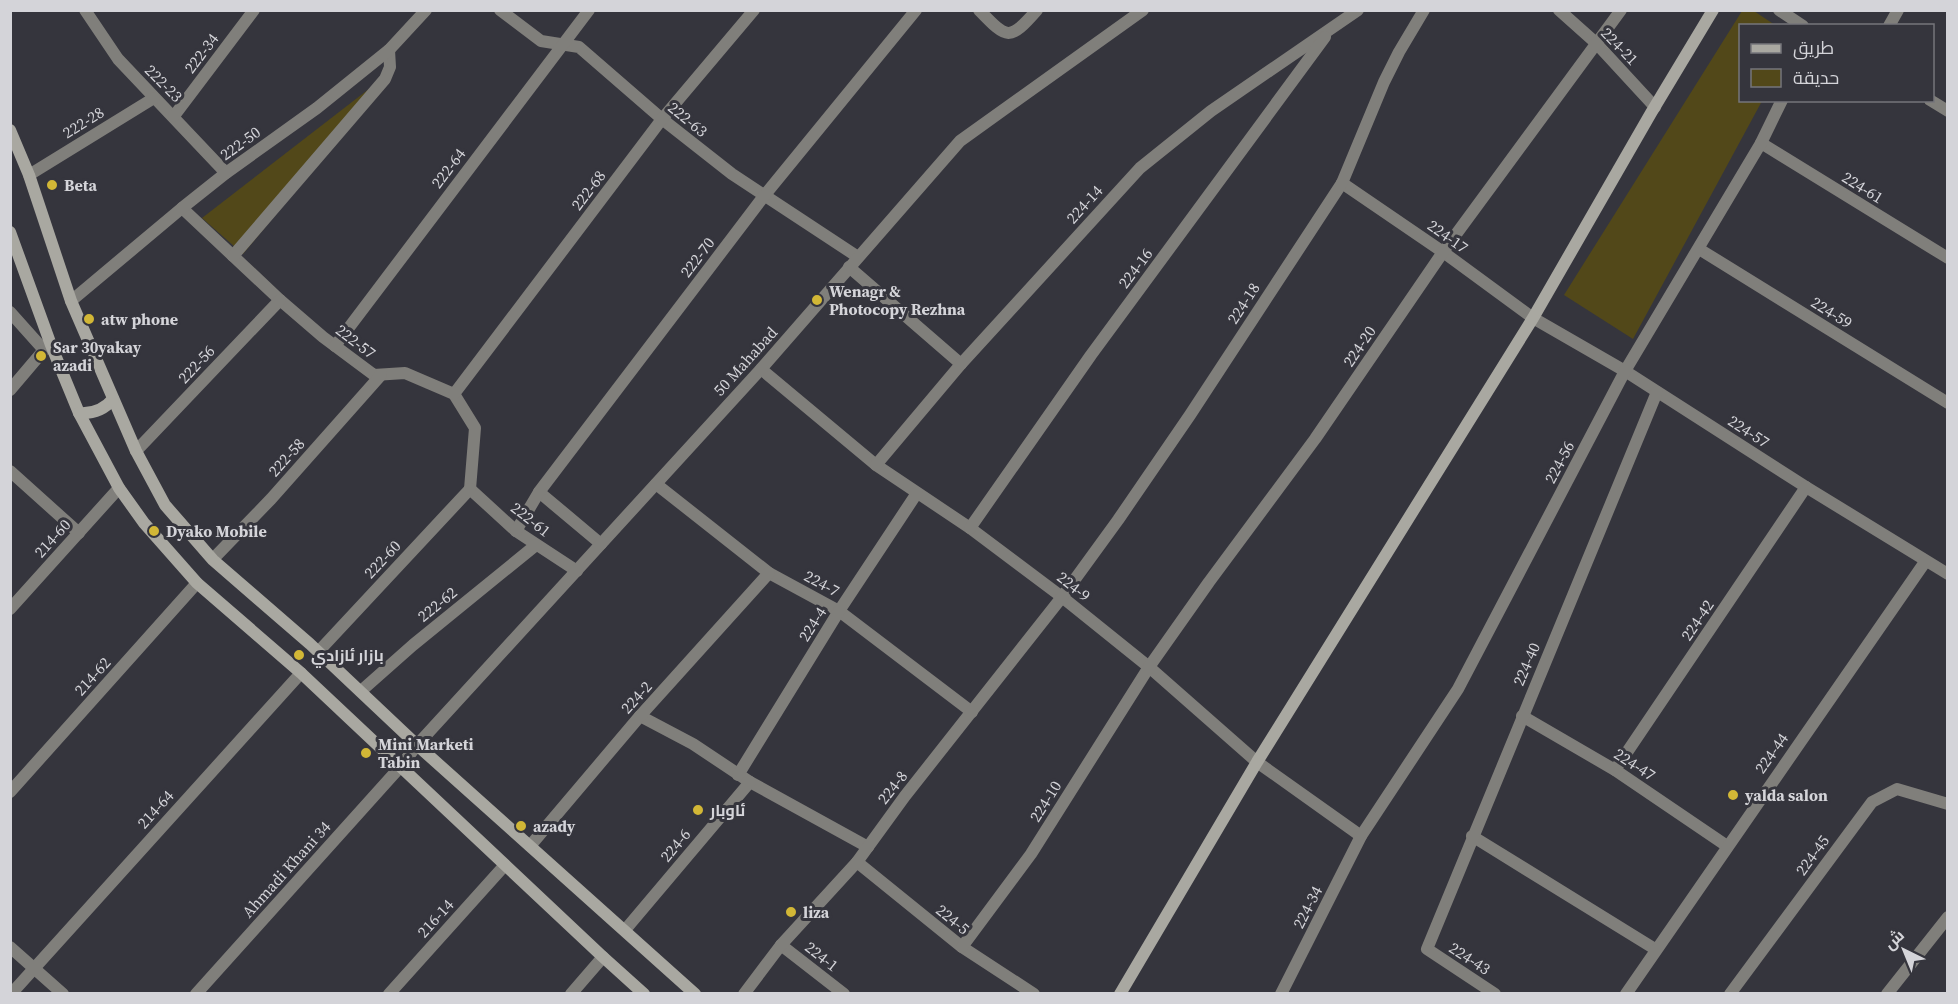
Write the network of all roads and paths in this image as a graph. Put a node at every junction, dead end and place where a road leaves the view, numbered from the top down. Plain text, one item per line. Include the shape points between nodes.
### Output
1 (254, 10) edge
2 (426, 10) edge
3 (500, 10) edge
4 (589, 10) edge
5 (754, 10) edge
6 (916, 10) edge
7 (979, 10) edge
8 (1037, 10) edge
9 (1143, 10) edge
10 (1358, 10) edge
11 (1424, 10) edge
12 (1559, 10) edge
13 (1621, 10) edge
14 (1713, 10) edge
15 (1779, 10) edge
16 (1898, 10) edge
17 (91, 13) edge
18 (1800, 24) edge
19 (1890, 24) edge
20 (1329, 31) junction
21 (1596, 43) junction
22 (563, 45) junction
23 (389, 50) junction
24 (154, 98) junction
25 (1781, 102) edge
26 (1933, 102) edge
27 (1655, 107) junction
28 (1947, 111) edge
29 (174, 116) junction
30 (662, 119) junction
31 (10, 130) edge
32 (1761, 143) junction
33 (226, 173) junction
34 (30, 175) junction
35 (1342, 183) junction
36 (764, 196) junction
37 (182, 208) junction
38 (10, 232) edge
39 (1699, 249) junction
40 (1443, 252) junction
41 (233, 256) junction
42 (858, 258) junction
43 (1947, 258) edge
44 (849, 267) junction
45 (280, 300) junction
46 (71, 302) junction
47 (10, 312) edge
48 (1533, 318) junction
49 (334, 346) junction
50 (48, 347) junction
51 (961, 364) junction
52 (761, 369) junction
53 (1625, 372) junction
54 (381, 375) junction
55 (10, 390) edge
56 (1657, 392) junction
57 (454, 394) junction
58 (113, 399) junction
59 (1947, 404) edge
60 (79, 413) junction
61 (136, 451) junction
62 (876, 465) junction
63 (10, 471) edge
64 (656, 484) junction
65 (1806, 487) junction
66 (118, 488) junction
67 (470, 489) junction
68 (539, 492) junction
69 (917, 492) junction
70 (970, 528) junction
71 (516, 531) junction
72 (79, 533) junction
73 (601, 544) junction
74 (536, 545) junction
75 (213, 559) junction
76 (1925, 562) junction
77 (577, 571) junction
78 (769, 573) junction
79 (1947, 574) edge
80 (197, 583) junction
81 (1062, 597) junction
82 (10, 609) edge
83 (839, 611) junction
84 (318, 652) junction
85 (1149, 667) junction
86 (301, 672) junction
87 (361, 691) junction
88 (972, 712) junction
89 (640, 716) junction
90 (1522, 716) junction
91 (417, 745) junction
92 (1257, 762) junction
93 (401, 766) junction
94 (1615, 770) junction
95 (738, 775) junction
96 (750, 782) junction
97 (10, 792) edge
98 (1947, 804) edge
99 (1361, 836) junction
100 (1472, 836) junction
101 (530, 846) junction
102 (1727, 846) junction
103 (868, 847) junction
104 (857, 862) junction
105 (505, 864) junction
106 (1947, 917) edge
107 (625, 930) junction
108 (781, 945) junction
109 (10, 947) edge
110 (962, 947) junction
111 (1427, 949) joint
112 (1655, 950) junction
113 (603, 957) junction
114 (34, 968) junction
115 (11, 993) edge
116 (63, 993) edge
117 (196, 993) edge
118 (389, 993) edge
119 (571, 993) edge
120 (644, 993) edge
121 (695, 993) edge
122 (744, 993) edge
123 (844, 993) edge
124 (1034, 993) edge
125 (1120, 993) edge
126 (1281, 993) edge
127 (1495, 993) edge
128 (1626, 993) edge
129 (1730, 993) edge
130 (1887, 993) edge

1 - 29 street, 222-34
2 - 23 street, 222-50
3 - 22 street, 222-63 via 541,41
4 - 22 street, 222-64
5 - 30 street, 222-68
6 - 36 street, 222-70
7 - 8 street via 999,31 1010,34 1021,29
9 - 42 street, 50 Mahabad via 960,141
10 - 20 street, 224-14
11 - 35 street, 224-18 via 1384,82
12 - 21 street, 224-21
13 - 21 street, 224-20
14 - 27 main road
15 - 18 street
16 - 19 street
17 - 24 street, 222-23 via 118,59
20 - 51 street, 224-14 via 1211,111 1140,168
20 - 70 street, 224-16 via 1091,355
21 - 27 street, 224-21
21 - 40 street, 224-20
22 - 30 street, 222-63 via 579,47
22 - 49 street, 222-64
23 - 33 street, 222-50
23 - 41 street via 390,67 384,79
24 - 29 street, 222-23
24 - 34 street, 222-28
25 - 32 street, 224-56
26 - 28 street
27 - 48 main road
29 - 33 street, 222-23
30 - 36 street, 222-63
30 - 57 street, 222-68
31 - 34 main road
32 - 39 street, 224-56
32 - 43 street, 224-61
33 - 37 street, 222-50
34 - 46 main road
35 - 40 street, 224-17
35 - 81 street, 224-18 via 1190,415
36 - 42 street, 222-63
36 - 68 street, 222-70
37 - 41 street, 222-57
37 - 46 street, 222-50
38 - 50 main road
39 - 53 street, 224-56
39 - 59 street, 224-59
40 - 48 street, 224-17
40 - 85 street, 224-20 via 1315,439
41 - 45 street, 222-57
42 - 44 street, 50 Mahabad
44 - 51 street
44 - 52 street, 50 Mahabad
45 - 49 street, 222-57
45 - 61 street, 222-56
46 - 58 main road
47 - 50 street
48 - 53 street, 224-57
48 - 92 main road
49 - 54 street, 222-57 via 374,375
50 - 55 street
50 - 60 main road
51 - 62 street, 224-14
52 - 62 street, 224-9
52 - 64 street, 50 Mahabad
53 - 56 street, 224-57
53 - 99 street, 224-56 via 1458,689
54 - 57 street, 222-57 via 405,373
54 - 75 street, 222-58
56 - 65 street, 224-57
56 - 90 street, 224-40
57 - 67 street via 475,428
58 - 60 main road via 102,410
58 - 61 main road
60 - 66 main road
61 - 75 main road via 165,505
62 - 69 street, 224-9
63 - 72 street
64 - 73 street, 50 Mahabad
64 - 78 street, 224-7
65 - 76 street, 224-57
65 - 94 street, 224-42
66 - 72 street, 214-60
66 - 80 main road
67 - 71 street, 222-61
67 - 84 street, 222-60
68 - 71 street, 222-70
68 - 73 street
69 - 70 street, 224-9
69 - 83 street, 224-4
70 - 81 street, 224-9
71 - 74 street, 222-61
72 - 82 street, 214-60
73 - 77 street, 50 Mahabad
74 - 77 street, 222-61
74 - 87 street, 222-62
75 - 84 main road
76 - 79 street, 224-57
76 - 102 street, 224-44
77 - 91 street, 50 Mahabad
78 - 83 street, 224-7
78 - 89 street, 224-2
80 - 86 main road
80 - 97 street, 214-62
81 - 85 street, 224-9
81 - 88 street, 224-8
83 - 88 street, 224-7
83 - 95 street, 224-4
84 - 87 main road
85 - 92 street, 224-9
85 - 110 street, 224-10 via 1031,854
86 - 93 main road
86 - 114 street, 214-64
87 - 91 main road
88 - 103 street, 224-8
89 - 95 street via 693,744
89 - 101 street, 224-2
90 - 94 street, 224-47
90 - 100 street, 224-40
91 - 93 street, 50 Mahabad
91 - 101 main road
92 - 99 street, 224-9
92 - 125 main road
93 - 105 main road
93 - 117 street, Ahmadi Khani 34
94 - 102 street, 224-47
95 - 96 street
96 - 103 street
96 - 107 street, 224-6
98 - 129 street, 224-45 via 1897,789 1872,802
99 - 126 street, 224-34
100 - 111 street, 224-40
100 - 112 street
101 - 107 main road
102 - 112 street, 224-44
103 - 104 street, 224-8
104 - 108 street, 224-8
104 - 110 street, 224-5
105 - 113 main road
105 - 118 street, 216-14
106 - 130 street
107 - 121 main road
108 - 122 street, 224-8
108 - 123 street, 224-1
109 - 114 street
110 - 124 street, 224-5
111 - 127 street, 224-43
112 - 128 street, 224-44
113 - 119 street
113 - 120 main road
114 - 115 street, 214-64
114 - 116 street

